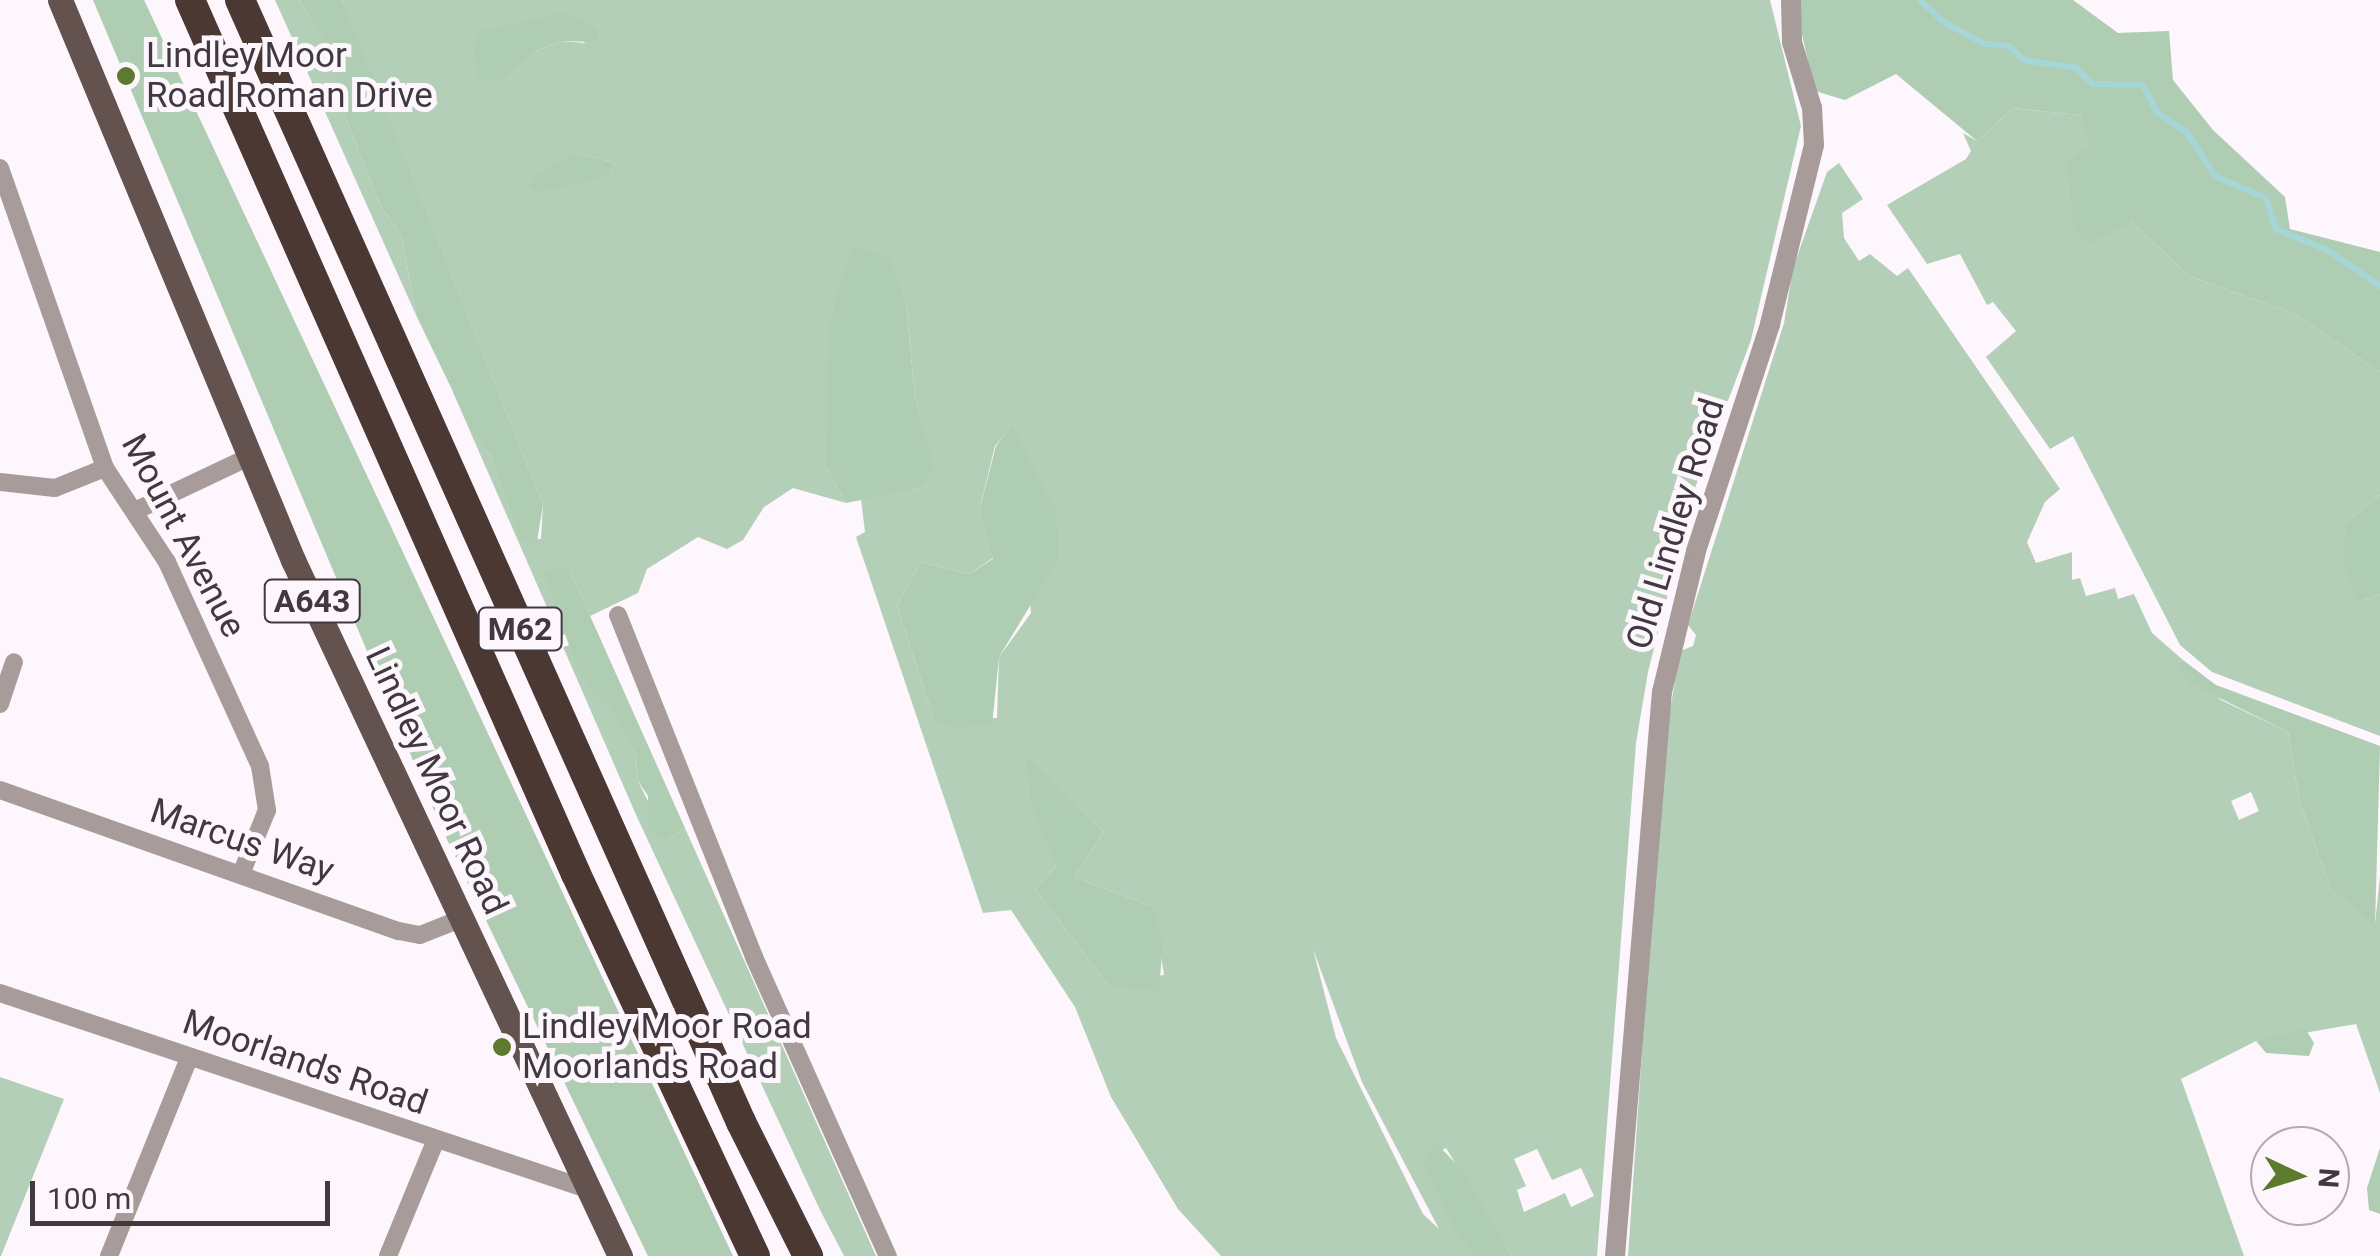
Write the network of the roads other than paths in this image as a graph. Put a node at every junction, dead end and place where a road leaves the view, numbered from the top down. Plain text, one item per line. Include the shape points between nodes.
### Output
1 (60, 0) edge
2 (190, 0) edge
3 (240, 0) edge
4 (1791, 0) edge
5 (0, 168) edge
6 (250, 456) junction
7 (105, 468) junction
8 (0, 482) edge
9 (135, 511) junction
10 (618, 615) dead end
11 (14, 662) dead end
12 (0, 704) edge
13 (0, 790) edge
14 (241, 874) junction
15 (463, 918) junction
16 (0, 993) edge
17 (188, 1058) junction
18 (435, 1142) junction
19 (590, 1190) junction
20 (109, 1256) edge
21 (388, 1256) edge
22 (620, 1256) edge
23 (755, 1256) edge
24 (808, 1256) edge
25 (888, 1256) edge
26 (1614, 1256) edge

1 - 6 main road, Lindley Moor Road / A643
2 - 23 highway, M62 via 568,856
3 - 24 highway, M62 via 741,1122
4 - 26 street, Old Lindley Road via 1792,42 1812,108 1814,144 1770,324 1679,608 1662,692
5 - 7 street, Mount Avenue
6 - 9 street
6 - 15 main road, Lindley Moor Road / A643 via 292,560
7 - 8 street via 56,488
7 - 9 street, Mount Avenue
9 - 14 street, Mount Avenue via 167,562 268,788 267,810
10 - 25 street via 754,958
11 - 12 street
13 - 14 street, Marcus Way
14 - 15 street, Marcus Way via 399,931 420,934
15 - 19 main road, Lindley Moor Road / A643
16 - 17 street, Moorlands Road
17 - 18 street, Moorlands Road
17 - 20 street
18 - 19 street, Moorlands Road
18 - 21 street
19 - 22 main road, Lindley Moor Road / A643

